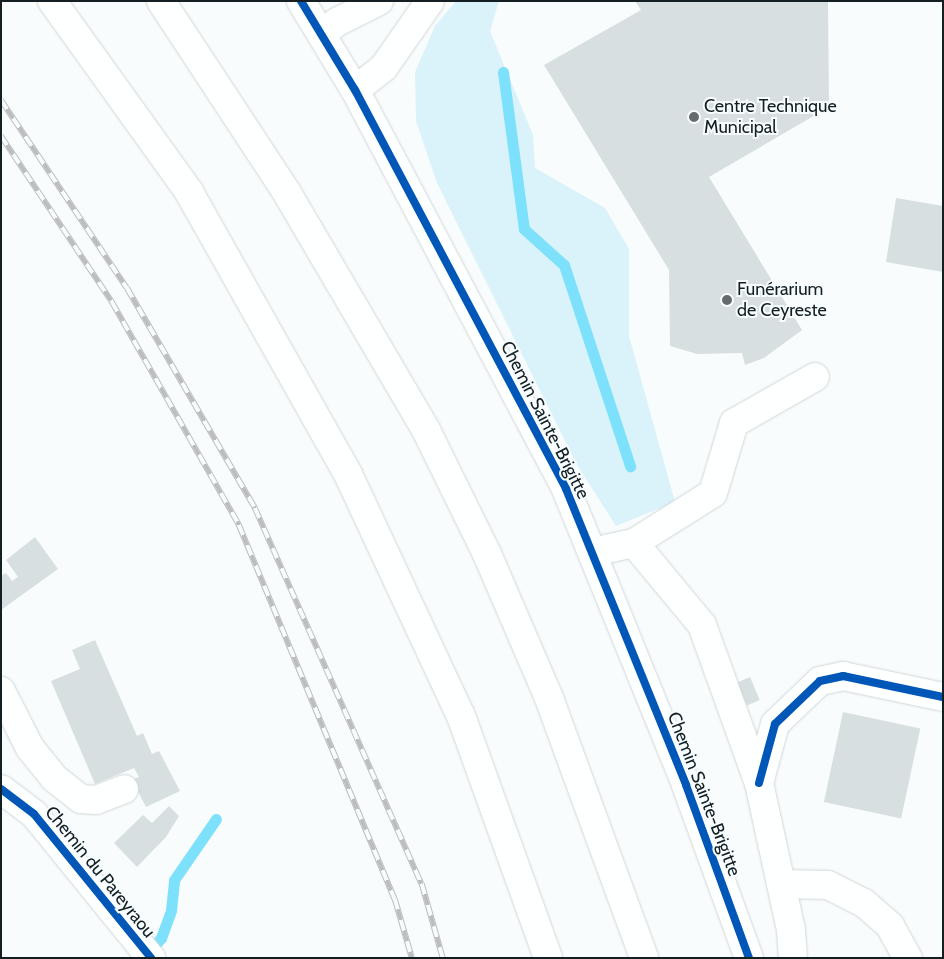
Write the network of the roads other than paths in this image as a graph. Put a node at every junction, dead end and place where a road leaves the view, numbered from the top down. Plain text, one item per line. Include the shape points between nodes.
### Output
1 (52, 1) edge
2 (161, 1) edge
3 (301, 1) edge
4 (379, 1) edge
5 (430, 1) edge
6 (322, 34) junction
7 (355, 90) junction
8 (815, 377) dead end
9 (634, 543) junction
10 (592, 552) junction
11 (1, 691) edge
12 (943, 697) edge
13 (759, 783) junction
14 (1, 789) edge
15 (124, 789) dead end
16 (780, 884) junction
17 (151, 958) edge
18 (548, 958) edge
19 (644, 958) edge
20 (749, 958) edge
21 (793, 958) edge
22 (908, 958) edge

1 - 18 main road via 188,192 348,474 461,716
2 - 19 main road via 287,193 426,430 487,554 549,698
3 - 6 main road, Chemin Sainte-Brigitte
4 - 6 main road via 337,22
5 - 7 main road via 384,67
6 - 7 main road, Chemin Sainte-Brigitte
7 - 10 main road, Chemin Sainte-Brigitte via 566,489
8 - 9 main road via 734,423 712,493
9 - 10 main road
9 - 13 main road via 670,582 702,625
10 - 20 main road, Chemin Sainte-Brigitte via 686,785
11 - 15 main road via 30,748 54,778 81,799 96,800
12 - 13 main road via 843,676 820,681 775,724
13 - 16 main road
14 - 17 main road, Chemin du Pareyraou via 34,814
16 - 21 main road
16 - 22 main road via 828,885 864,903 890,926

